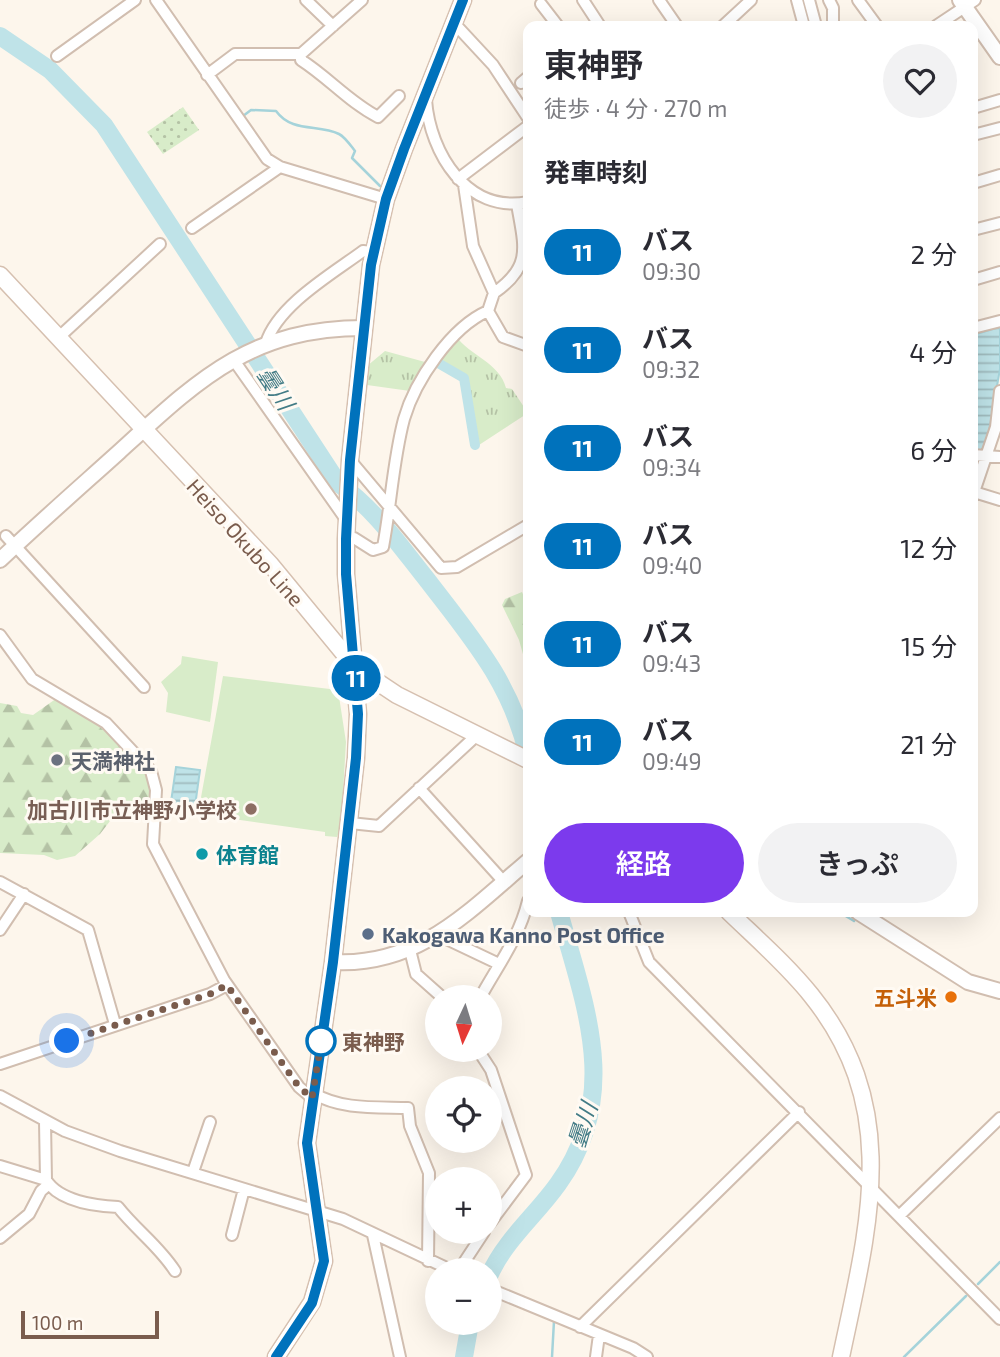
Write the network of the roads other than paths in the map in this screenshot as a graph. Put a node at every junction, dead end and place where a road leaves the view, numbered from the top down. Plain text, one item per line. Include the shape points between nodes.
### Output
1 (135, 0) edge
2 (156, 0) edge
3 (306, 0) edge
4 (362, 0) edge
5 (463, 0) edge
6 (583, 0) edge
7 (659, 0) edge
8 (797, 0) edge
9 (809, 0) edge
10 (845, 0) edge
11 (858, 0) edge
12 (745, 2) edge
13 (967, 2) edge
14 (541, 4) dead end
15 (831, 4) edge
16 (554, 21) edge
17 (597, 21) edge
18 (674, 21) edge
19 (728, 21) edge
20 (803, 21) edge
21 (815, 21) edge
22 (873, 21) edge
23 (942, 21) edge
24 (454, 23) junction
25 (333, 26) junction
26 (301, 54) junction
27 (57, 55) dead end
28 (1000, 57) edge
29 (207, 75) junction
30 (426, 95) junction
31 (400, 96) dead end
32 (1000, 100) edge
33 (978, 106) edge
34 (523, 110) edge
35 (1000, 128) edge
36 (523, 130) edge
37 (978, 134) edge
38 (280, 167) junction
39 (1000, 175) edge
40 (461, 182) junction
41 (978, 182) edge
42 (386, 199) junction
43 (523, 203) edge
44 (1000, 223) edge
45 (192, 228) dead end
46 (978, 229) edge
47 (160, 244) dead end
48 (373, 252) junction
49 (1000, 272) edge
50 (0, 275) edge
51 (978, 275) edge
52 (494, 293) junction
53 (488, 311) junction
54 (1000, 320) edge
55 (978, 327) edge
56 (364, 328) junction
57 (58, 338) junction
58 (523, 342) edge
59 (267, 343) junction
60 (233, 359) junction
61 (1000, 391) edge
62 (143, 430) junction
63 (978, 455) edge
64 (988, 456) junction
65 (1000, 457) edge
66 (350, 460) junction
67 (978, 483) edge
68 (978, 495) edge
69 (1000, 500) edge
70 (390, 507) junction
71 (347, 522) junction
72 (523, 527) edge
73 (346, 539) junction
74 (10, 541) junction
75 (0, 560) edge
76 (0, 635) edge
77 (355, 667) junction
78 (144, 687) dead end
79 (477, 735) junction
80 (523, 758) edge
81 (419, 788) junction
82 (350, 823) junction
83 (523, 869) edge
84 (504, 881) junction
85 (0, 882) edge
86 (24, 894) junction
87 (523, 915) edge
88 (631, 917) edge
89 (739, 917) edge
90 (866, 917) edge
91 (0, 930) edge
92 (438, 935) junction
93 (411, 950) junction
94 (333, 962) junction
95 (499, 964) junction
96 (227, 985) junction
97 (428, 985) edge
98 (487, 985) edge
99 (1000, 991) edge
100 (115, 1024) junction
101 (486, 1062) edge
102 (0, 1064) edge
103 (0, 1096) edge
104 (312, 1096) junction
105 (799, 1112) junction
106 (1000, 1118) edge
107 (44, 1122) junction
108 (210, 1122) dead end
109 (0, 1166) edge
110 (193, 1172) junction
111 (47, 1182) junction
112 (873, 1188) junction
113 (244, 1189) junction
114 (502, 1207) edge
115 (317, 1210) junction
116 (899, 1216) junction
117 (232, 1235) dead end
118 (373, 1235) junction
119 (0, 1238) edge
120 (428, 1258) edge
121 (425, 1260) edge
122 (174, 1271) dead end
123 (502, 1294) edge
124 (1000, 1319) edge
125 (580, 1327) junction
126 (599, 1335) junction
127 (280, 1355) edge
128 (400, 1357) edge
129 (596, 1357) edge
130 (647, 1357) edge
131 (841, 1357) edge

1 - 27 street
2 - 29 street
3 - 25 street
4 - 25 street
5 - 24 main road
6 - 17 street
7 - 18 street
8 - 20 street
9 - 21 street
10 - 15 street
11 - 22 street
12 - 19 street
13 - 23 street
13 - 28 street
14 - 16 street
24 - 30 main road
24 - 34 street via 493,65
25 - 26 street
26 - 29 street via 235,54
26 - 31 street via 301,60 348,100 377,117
29 - 38 street via 267,159
30 - 40 street via 431,135
30 - 42 main road
32 - 33 street
35 - 37 street
36 - 40 street
38 - 42 street
38 - 45 street
39 - 41 street
40 - 43 street via 482,197
40 - 52 street via 473,246
42 - 48 main road
43 - 52 street via 521,267 515,278
44 - 46 street
47 - 57 street
48 - 56 main road
48 - 59 street via 363,251 303,295 270,330
49 - 51 street
50 - 57 main road, Heiso Okubo Line
52 - 53 street
53 - 58 street via 503,337
53 - 70 street via 455,332 412,398
54 - 55 street
56 - 59 street via 310,332
56 - 66 main road
57 - 62 main road, Heiso Okubo Line
59 - 60 street
60 - 62 street via 195,383
60 - 71 street
61 - 64 street
62 - 74 street
62 - 77 main road, Heiso Okubo Line via 271,565
63 - 64 street
64 - 65 street
64 - 67 street
66 - 70 street
66 - 71 main road
68 - 69 street
70 - 72 street via 446,569 457,567
70 - 73 street via 383,547 378,550 354,538
71 - 73 main road
73 - 77 main road
74 - 75 street
74 - 78 street
76 - 96 street via 32,679 107,723 151,771 156,790 153,844
77 - 79 main road, Heiso Okubo Line via 397,695
77 - 82 main road via 356,758
79 - 80 main road, Heiso Okubo Line
79 - 81 street
81 - 82 street via 379,825
81 - 84 street
82 - 94 main road
83 - 84 street
84 - 92 street
85 - 86 street
86 - 91 street
86 - 100 street via 88,930
87 - 95 street via 508,956
88 - 105 street via 649,962
89 - 112 main road via 811,995 844,1044 866,1106
90 - 99 street via 949,972
92 - 93 street
92 - 95 street
93 - 94 street via 357,962
93 - 97 street via 416,974
94 - 104 main road
95 - 98 street
96 - 100 street
96 - 104 street via 299,1087
100 - 102 street
101 - 114 street via 526,1175
103 - 107 street
104 - 115 main road via 307,1143
104 - 120 street via 351,1106 408,1108 410,1126 429,1173
105 - 112 street
105 - 125 street
106 - 116 street
107 - 110 street
107 - 111 street
108 - 110 street
109 - 111 street
110 - 113 street
111 - 119 street via 29,1214
111 - 122 street via 65,1195 118,1207 138,1233 165,1255
112 - 116 street
112 - 131 main road
113 - 115 street
113 - 117 street
115 - 118 street
115 - 127 main road via 322,1276 312,1303
116 - 124 street
118 - 121 street
118 - 128 street
123 - 125 street
125 - 126 street
126 - 129 street
126 - 130 street

